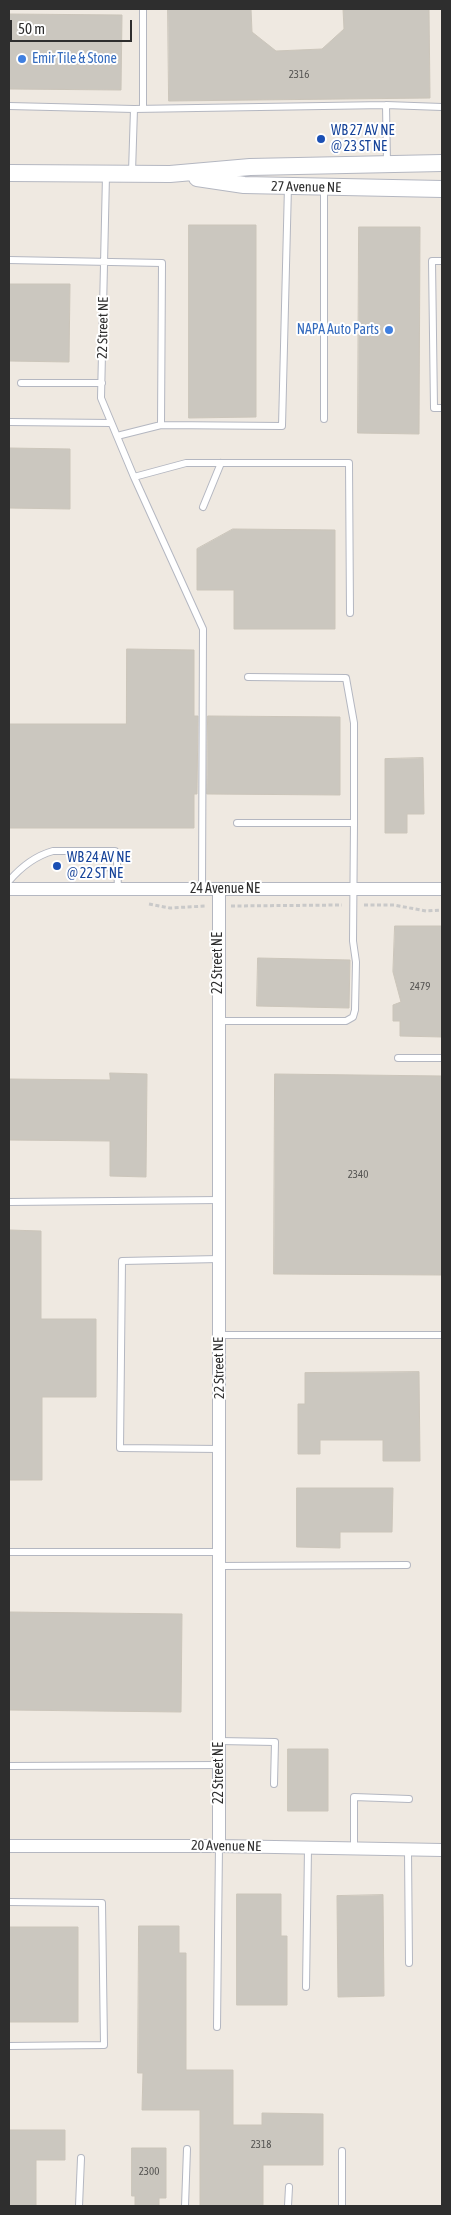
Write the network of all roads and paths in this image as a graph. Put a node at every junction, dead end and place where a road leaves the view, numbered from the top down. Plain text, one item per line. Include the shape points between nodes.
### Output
1 (143, 9) edge
2 (386, 105) junction
3 (9, 106) edge
4 (442, 106) edge
5 (134, 109) junction
6 (143, 109) junction
7 (442, 163) edge
8 (387, 164) junction
9 (9, 173) edge
10 (106, 174) junction
11 (132, 174) junction
12 (170, 174) junction
13 (288, 186) junction
14 (324, 187) junction
15 (442, 190) edge
16 (9, 260) edge
17 (442, 261) edge
18 (104, 262) junction
19 (21, 383) dead end
20 (102, 383) junction
21 (442, 408) edge
22 (324, 419) dead end
23 (9, 422) edge
24 (112, 423) junction
25 (161, 425) junction
26 (117, 436) junction
27 (221, 463) junction
28 (134, 477) junction
29 (203, 508) dead end
30 (350, 613) dead end
31 (248, 677) dead end
32 (237, 823) dead end
33 (354, 823) junction
34 (9, 881) edge
35 (9, 889) edge
36 (118, 889) junction
37 (442, 889) edge
38 (202, 890) junction
39 (219, 890) junction
40 (354, 890) junction
41 (218, 1021) junction
42 (398, 1058) dead end
43 (442, 1058) edge
44 (220, 1200) junction
45 (9, 1202) edge
46 (219, 1258) junction
47 (218, 1335) junction
48 (442, 1335) edge
49 (220, 1450) junction
50 (9, 1552) edge
51 (220, 1552) junction
52 (407, 1565) dead end
53 (220, 1566) junction
54 (219, 1741) junction
55 (9, 1766) edge
56 (219, 1766) junction
57 (274, 1784) dead end
58 (409, 1799) dead end
59 (9, 1846) edge
60 (219, 1846) junction
61 (308, 1848) junction
62 (354, 1849) junction
63 (408, 1850) junction
64 (442, 1850) edge
65 (9, 1902) edge
66 (409, 1963) dead end
67 (306, 1987) dead end
68 (217, 2027) dead end
69 (9, 2046) edge
70 (187, 2149) dead end
71 (342, 2151) dead end
72 (81, 2158) dead end
73 (289, 2187) dead end
74 (79, 2206) edge
75 (185, 2206) edge
76 (288, 2206) edge
77 (342, 2206) edge

1 - 6 lane
2 - 4 lane
2 - 6 lane
2 - 8 lane
3 - 5 lane
5 - 6 lane
5 - 11 lane
7 - 8 street, 27 Avenue NE
8 - 12 street, 27 Avenue NE via 250,167
9 - 10 street, 27 Avenue NE
10 - 11 street, 27 Avenue NE
10 - 18 lane, 22 Street NE
11 - 12 street, 27 Avenue NE
12 - 13 street, 27 Avenue NE via 244,186
13 - 14 street, 27 Avenue NE
13 - 25 lane via 282,426
14 - 15 street, 27 Avenue NE
14 - 22 lane
16 - 18 lane
17 - 21 lane via 432,260 434,408
18 - 20 lane, 22 Street NE
18 - 25 lane via 162,263
19 - 20 lane
20 - 24 lane, 22 Street NE via 101,398
23 - 24 lane
24 - 26 lane, 22 Street NE
25 - 26 lane
26 - 28 lane, 22 Street NE
27 - 28 lane via 186,463
27 - 29 lane
27 - 30 lane via 349,463
28 - 38 lane, 22 Street NE via 204,629
31 - 33 lane via 346,678 354,723
32 - 33 lane
33 - 40 lane
34 - 36 lane via 18,870 45,854 115,851
35 - 36 street, 24 Avenue NE
36 - 38 street, 24 Avenue NE
37 - 40 street, 24 Avenue NE
38 - 39 street, 24 Avenue NE
39 - 40 street, 24 Avenue NE
39 - 41 street, 22 Street NE
40 - 41 lane via 356,962 353,1017 346,1021
41 - 44 street, 22 Street NE
42 - 43 lane
44 - 45 lane
44 - 46 street, 22 Street NE
46 - 47 street, 22 Street NE
46 - 49 lane via 122,1261 120,1448
47 - 48 lane
47 - 49 street, 22 Street NE
49 - 51 street, 22 Street NE
50 - 51 lane
51 - 53 street, 22 Street NE
52 - 53 lane
53 - 54 street, 22 Street NE
54 - 56 street, 22 Street NE
54 - 57 lane via 275,1742
55 - 56 lane
56 - 60 street, 22 Street NE
58 - 62 lane via 354,1797
59 - 60 street, 20 Avenue NE
60 - 61 street, 20 Avenue NE
60 - 68 lane
61 - 62 street, 20 Avenue NE
61 - 67 lane
62 - 63 street, 20 Avenue NE
63 - 64 street, 20 Avenue NE
63 - 66 lane
65 - 69 lane via 102,1903 104,2045
70 - 75 lane
71 - 77 lane
72 - 74 lane
73 - 76 lane

